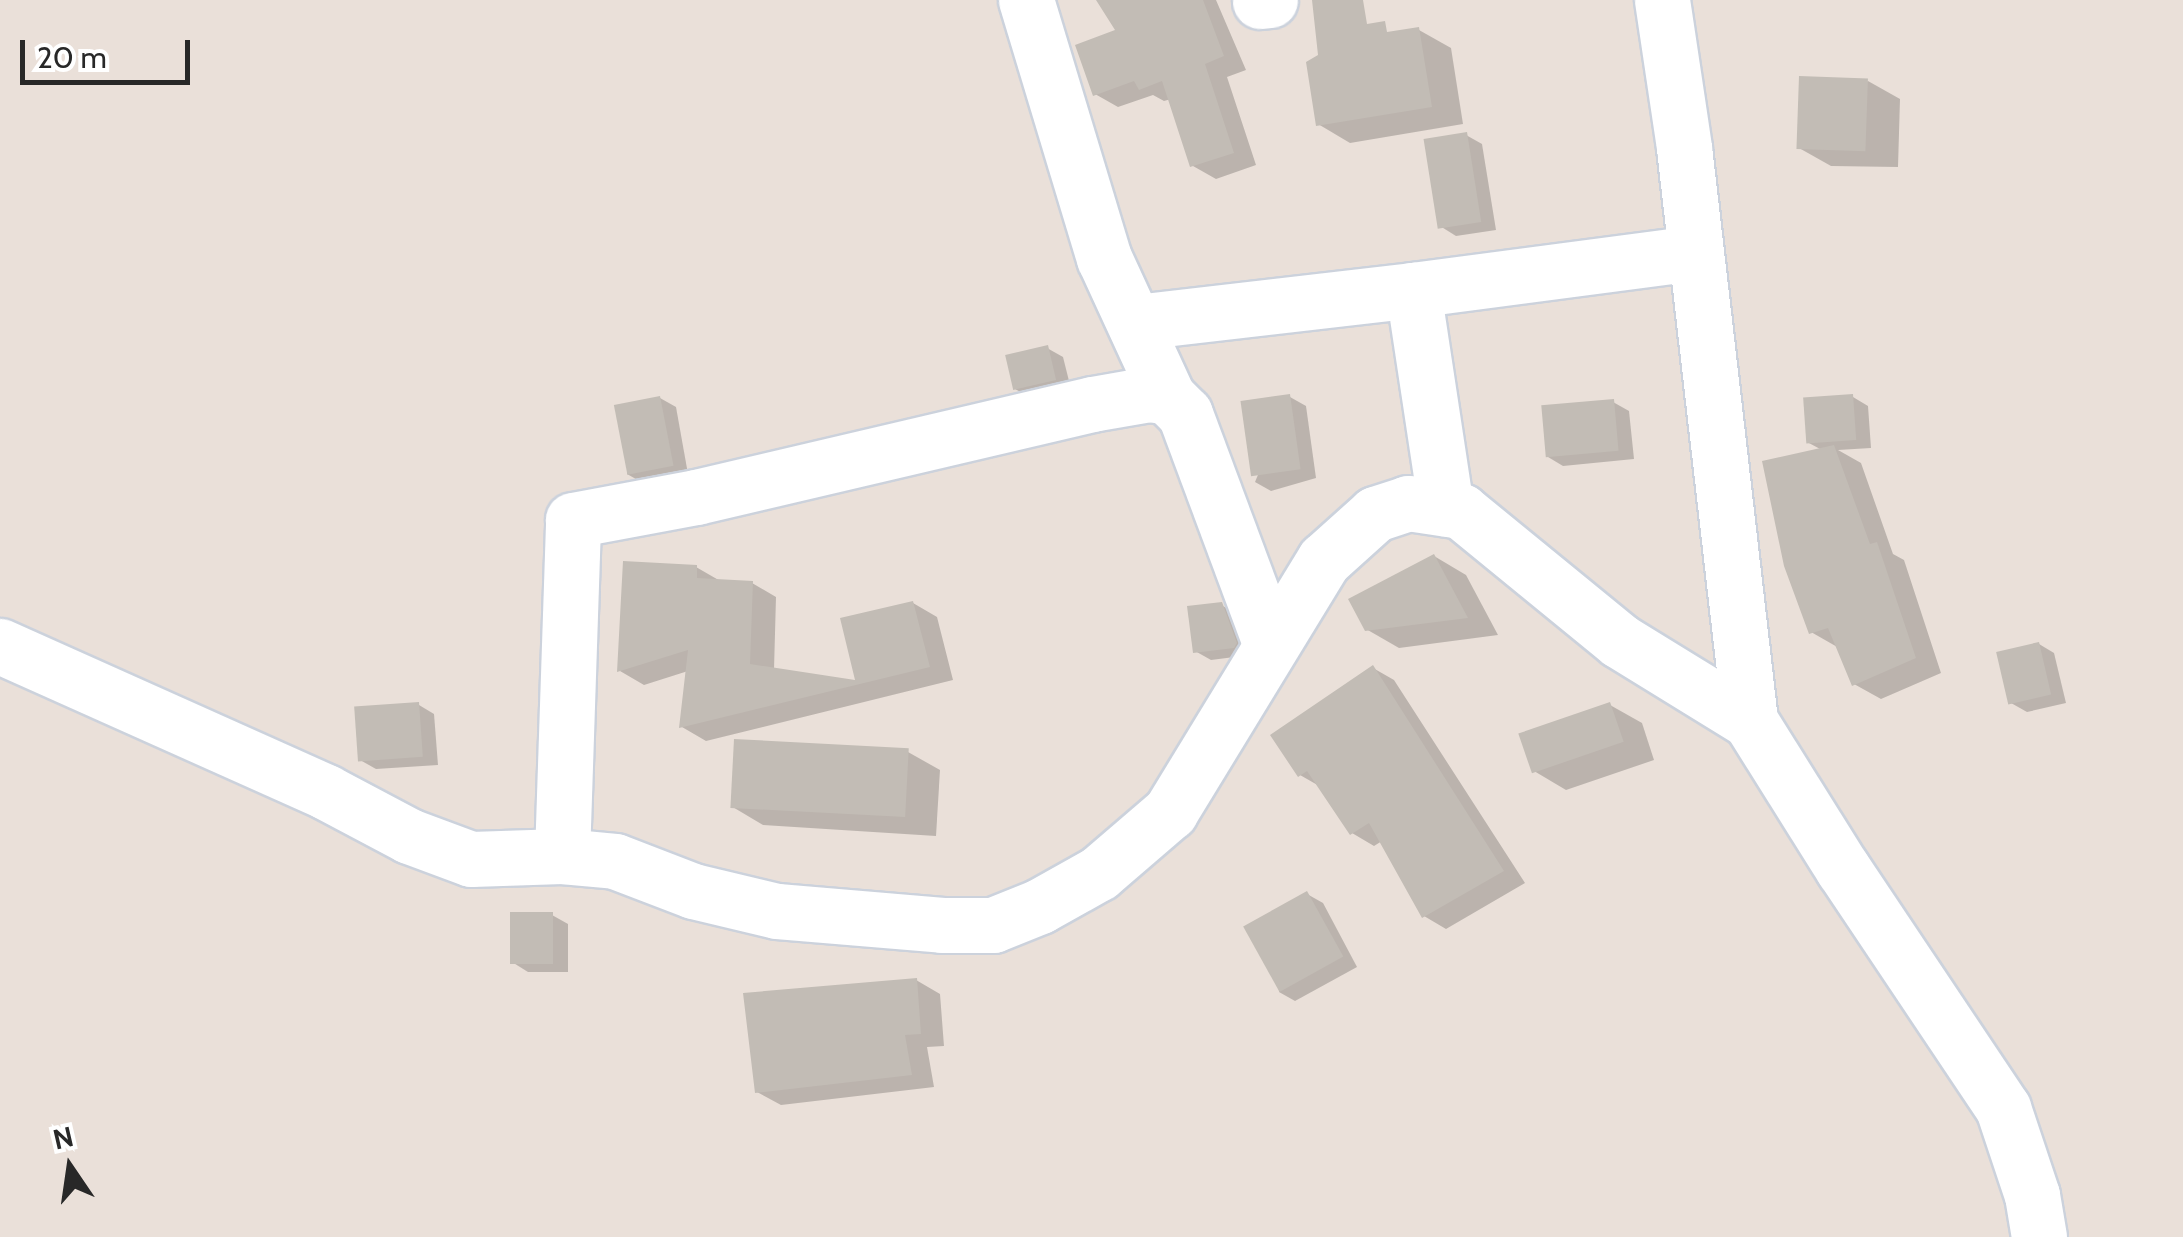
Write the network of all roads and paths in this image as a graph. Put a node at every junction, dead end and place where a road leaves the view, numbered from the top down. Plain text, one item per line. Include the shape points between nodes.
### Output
1 (1026, 0) edge
2 (1270, 0) edge
3 (1662, 0) edge
4 (1260, 1) edge
5 (1694, 252) junction
6 (1413, 290) junction
7 (1137, 322) junction
8 (1168, 397) junction
9 (1446, 509) junction
10 (1271, 645) junction
11 (0, 646) edge
12 (1750, 721) junction
13 (562, 856) junction
14 (2040, 1237) edge

1 - 7 street via 1104,258
2 - 4 street
3 - 5 street
5 - 6 street
5 - 12 street
6 - 7 street
6 - 9 street
7 - 8 street
8 - 10 street via 1185,414
8 - 13 street via 1092,404 573,520
9 - 10 street via 1408,503 1375,514 1324,560
9 - 12 street via 1460,511 1504,542 1620,641
10 - 13 street via 1170,812 1100,873 992,925 777,911 693,891 615,861
11 - 13 street via 326,792 408,836 472,859
12 - 14 street via 2004,1108

